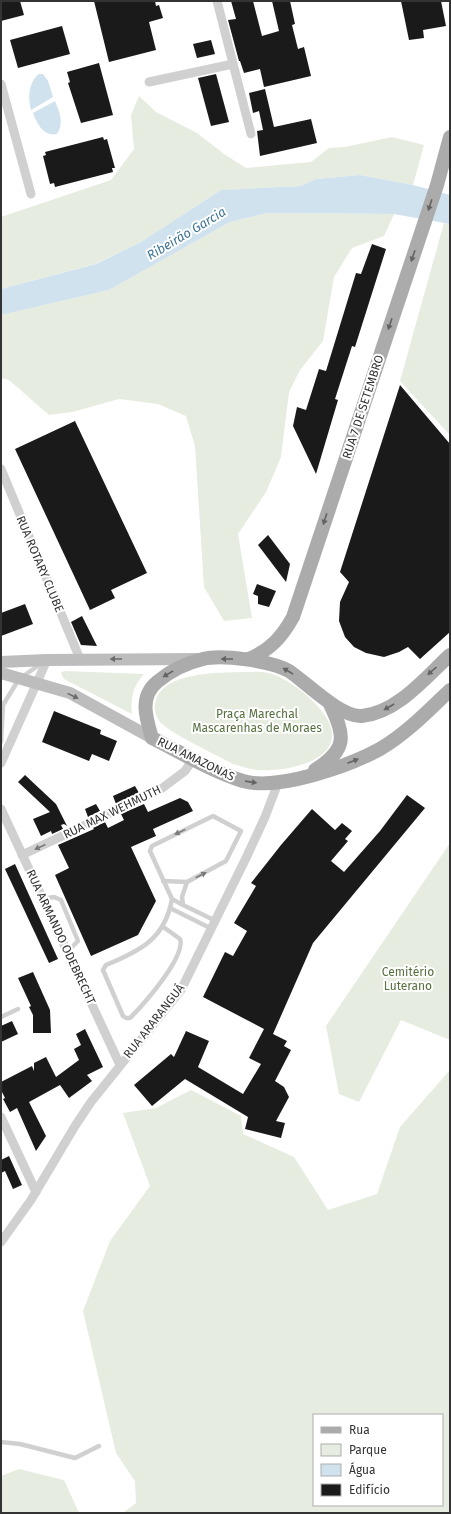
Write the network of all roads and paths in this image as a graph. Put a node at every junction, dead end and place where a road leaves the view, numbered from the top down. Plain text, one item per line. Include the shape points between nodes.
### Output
1 (216, 1) edge
2 (233, 64) junction
3 (149, 82) dead end
4 (1, 84) edge
5 (251, 134) dead end
6 (450, 137) edge
7 (31, 194) dead end
8 (1, 469) edge
9 (450, 655) edge
10 (80, 659) junction
11 (204, 659) junction
12 (249, 659) junction
13 (47, 660) junction
14 (1, 662) edge
15 (1, 673) edge
16 (19, 679) junction
17 (36, 682) junction
18 (450, 690) edge
19 (330, 704) junction
20 (2, 705) edge
21 (152, 738) junction
22 (1, 742) edge
23 (193, 759) junction
24 (1, 763) edge
25 (303, 777) junction
26 (278, 783) junction
27 (1, 809) edge
28 (22, 855) junction
29 (163, 881) junction
30 (187, 882) junction
31 (43, 899) junction
32 (172, 899) junction
33 (183, 905) junction
34 (170, 908) junction
35 (214, 925) junction
36 (162, 926) junction
37 (67, 952) junction
38 (18, 1009) dead end
39 (1, 1017) edge
40 (120, 1065) junction
41 (1, 1117) edge
42 (36, 1192) junction
43 (1, 1242) edge
44 (1, 1442) edge
45 (99, 1446) dead end

1 - 2 street
2 - 3 street
2 - 5 street
4 - 7 street
6 -> 12 main road, RUA 7 DE SETEMBRO via 437,185 293,617 276,642 261,654
8 - 10 street, RUA ROTARY CLUBE
9 -> 19 main road via 403,698 377,714 360,716
11 -> 10 main road
10 - 13 main road
12 -> 11 main road
11 -> 21 main road via 166,675 148,694 144,708
19 -> 12 main road via 320,693 288,670
13 - 14 main road
13 - 16 lane
13 - 17 street
15 - 16 main road, RUA AMAZONAS
16 - 17 main road, RUA AMAZONAS
16 - 20 lane
17 -> 21 main road, RUA AMAZONAS via 70,694
17 - 24 street
25 -> 18 main road, RUA AMAZONAS via 355,761 381,748 402,733
19 - 25 main road via 339,723 340,745 325,763
20 - 22 lane
21 - 23 main road, RUA AMAZONAS
23 -> 26 main road, RUA AMAZONAS via 244,781 259,784
23 -> 28 street, RUA MAX WEHMUTH via 186,771 161,790
25 - 26 main road, RUA AMAZONAS
26 - 35 street, RUA ARARANGUÁ via 265,817
27 - 28 street, RUA ARMANDO ODEBRECHT
28 - 31 street, RUA ARMANDO ODEBRECHT
29 - 30 lane
30 -> 29 lane via 226,861 240,831 213,816 152,846 150,851
29 - 32 lane
30 - 33 lane via 182,897
31 - 37 street, RUA ARMANDO ODEBRECHT
31 - 37 lane via 54,897 61,900 78,941
32 - 33 lane
32 - 34 lane
33 - 35 lane
34 - 35 lane
34 - 36 lane
35 - 40 street, RUA ARARANGUÁ via 181,990
36 - 36 lane via 180,939 181,947 163,980 130,1018 126,1018 103,970 149,943
37 - 40 street, RUA ARMANDO ODEBRECHT
38 - 39 lane
40 - 42 street, RUA ARARANGUÁ via 75,1126
41 - 42 street
42 - 43 street, RUA ARARANGUÁ
44 - 45 lane via 20,1444 75,1458

